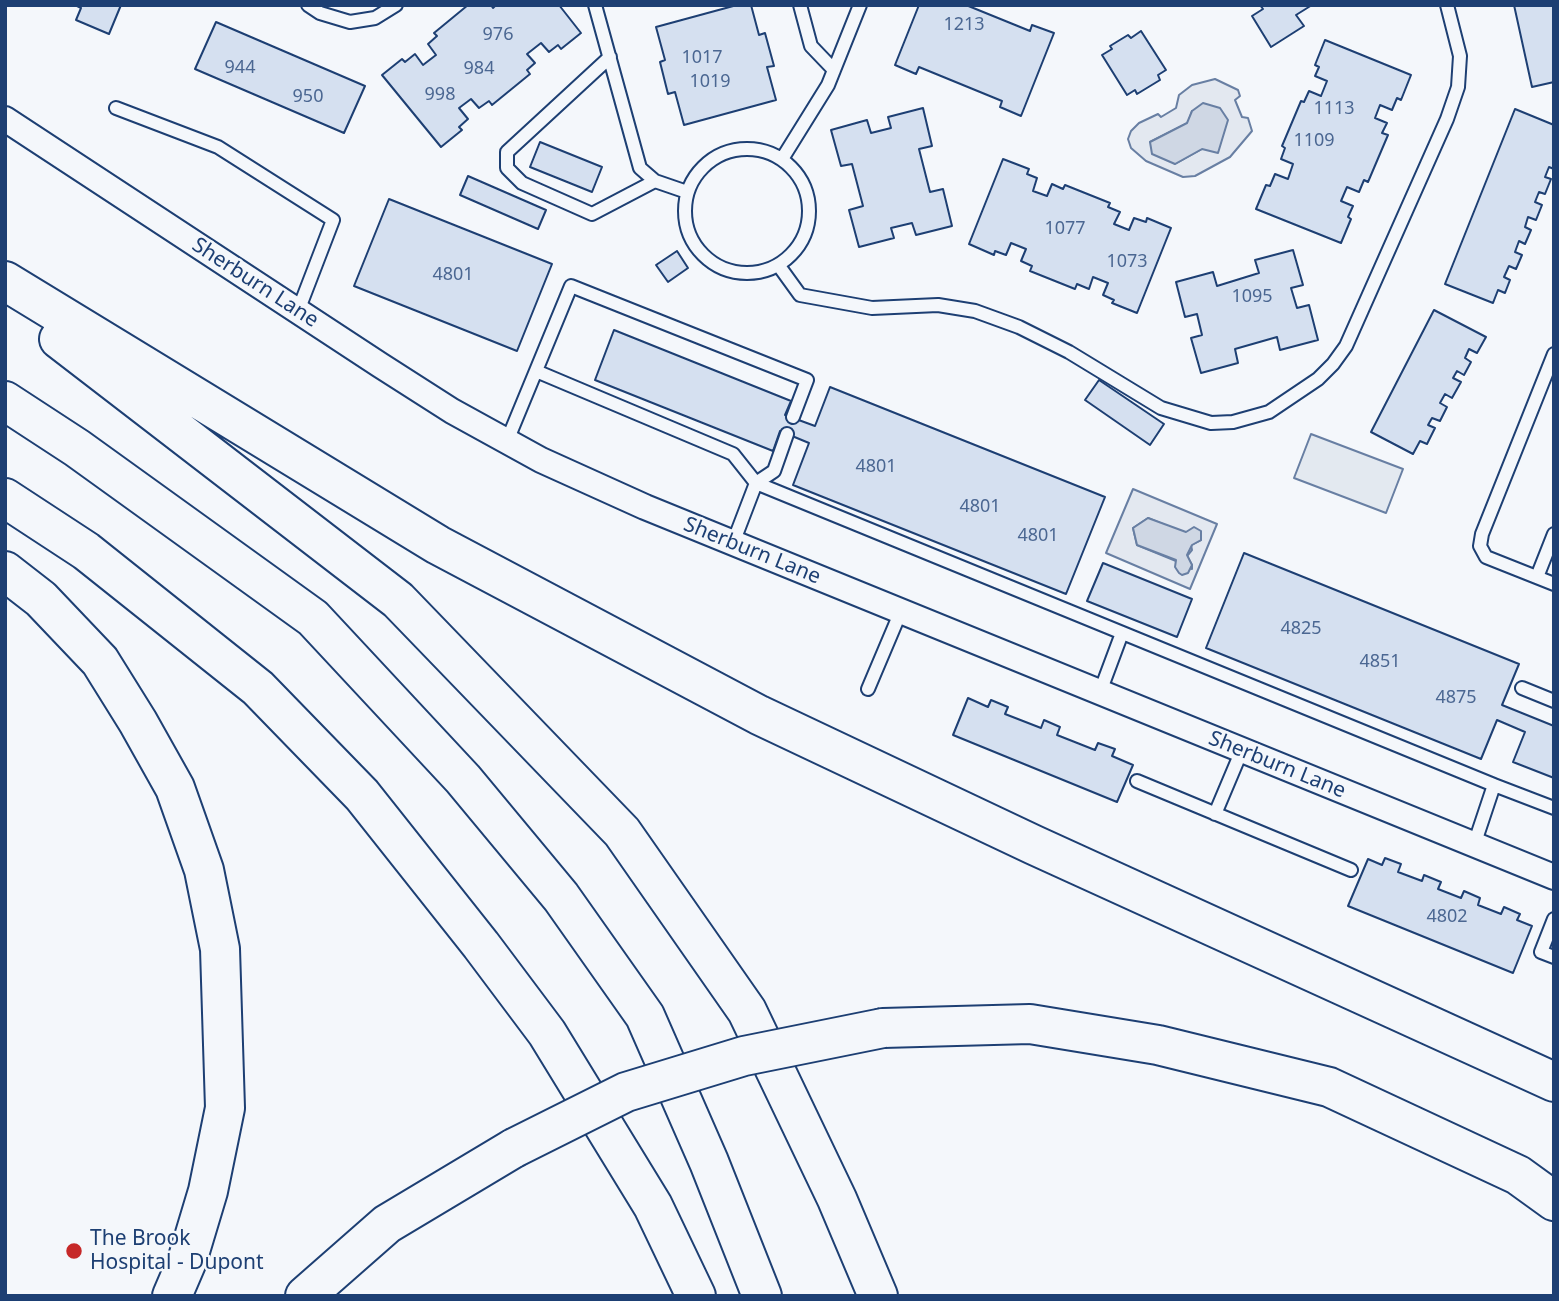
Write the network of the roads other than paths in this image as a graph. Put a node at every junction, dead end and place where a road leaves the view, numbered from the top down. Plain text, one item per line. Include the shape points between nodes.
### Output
1 (308, 5) edge
2 (396, 5) edge
3 (595, 5) edge
4 (800, 5) edge
5 (860, 5) edge
6 (1447, 5) edge
7 (610, 57) junction
8 (834, 70) junction
9 (116, 108) dead end
10 (5, 119) edge
11 (782, 159) junction
12 (654, 181) junction
13 (687, 192) junction
14 (779, 266) junction
15 (5, 281) edge
16 (5, 303) edge
17 (298, 311) junction
18 (1554, 354) edge
19 (536, 370) junction
20 (5, 401) edge
21 (793, 417) dead end
22 (787, 434) dead end
23 (507, 441) junction
24 (756, 483) junction
25 (5, 498) edge
26 (1554, 534) edge
27 (733, 543) junction
28 (5, 571) edge
29 (1537, 577) junction
30 (1554, 584) edge
31 (901, 611) junction
32 (1122, 633) junction
33 (1522, 688) dead end
34 (868, 689) dead end
35 (1100, 692) junction
36 (1554, 701) edge
37 (1242, 750) junction
38 (1137, 781) dead end
39 (1494, 785) junction
40 (1554, 808) edge
41 (1215, 814) junction
42 (1474, 845) junction
43 (1351, 870) dead end
44 (1554, 877) edge
45 (1554, 919) edge
46 (1554, 957) edge
47 (1554, 1082) edge
48 (1554, 1201) edge
49 (172, 1296) edge
50 (305, 1296) edge
51 (696, 1296) edge
52 (762, 1296) edge
53 (878, 1296) edge

1 - 2 lane via 350,22 375,18
3 - 7 lane
4 - 8 lane via 811,46
5 - 8 lane
6 - 14 lane via 1460,56 1459,77 1436,145 1346,346 1318,379 1269,412 1211,423 1161,408 1069,352 975,310 938,305 872,307 800,295
7 - 12 lane via 640,167
7 - 12 lane via 507,152 507,168 522,183 592,214
8 - 11 lane
9 - 17 lane via 218,147 332,220
10 - 17 street, Sherburn Lane
11 - 13 lane via 746,148 726,152 709,161
11 - 14 lane via 798,174 810,214 806,234
12 - 13 lane
13 - 14 lane via 687,229 708,260 743,274
15 - 47 highway via 438,544 759,715
16 - 53 highway via 62,341 398,600 622,832 747,1011
17 - 23 street, Sherburn Lane via 452,411
18 - 29 lane via 1480,546 1486,557
19 - 21 lane via 571,286 807,380
19 - 23 lane
19 - 24 lane via 733,454
20 - 52 highway via 313,618 463,779 561,897 645,1016
22 - 24 lane via 774,471
23 - 27 street, Sherburn Lane
24 - 27 lane
24 - 32 lane
25 - 51 highway via 86,551 258,688 362,795 547,1033 653,1206
26 - 29 lane
27 - 31 street, Sherburn Lane
28 - 49 highway via 41,599 100,661 175,788 204,870 219,949 225,1108 208,1191
29 - 30 lane
31 - 34 lane
31 - 35 street, Sherburn Lane
32 - 35 lane
32 - 39 lane
33 - 36 lane
35 - 37 street, Sherburn Lane
37 - 41 lane
37 - 42 street, Sherburn Lane
38 - 41 lane
39 - 40 lane
39 - 42 lane
41 - 43 lane
42 - 44 street, Sherburn Lane
45 - 46 lane via 1541,952
48 - 50 highway, bridge via 1518,1175 1329,1087 1158,1045 1030,1024 883,1028 744,1056 626,1092 514,1148 387,1224

